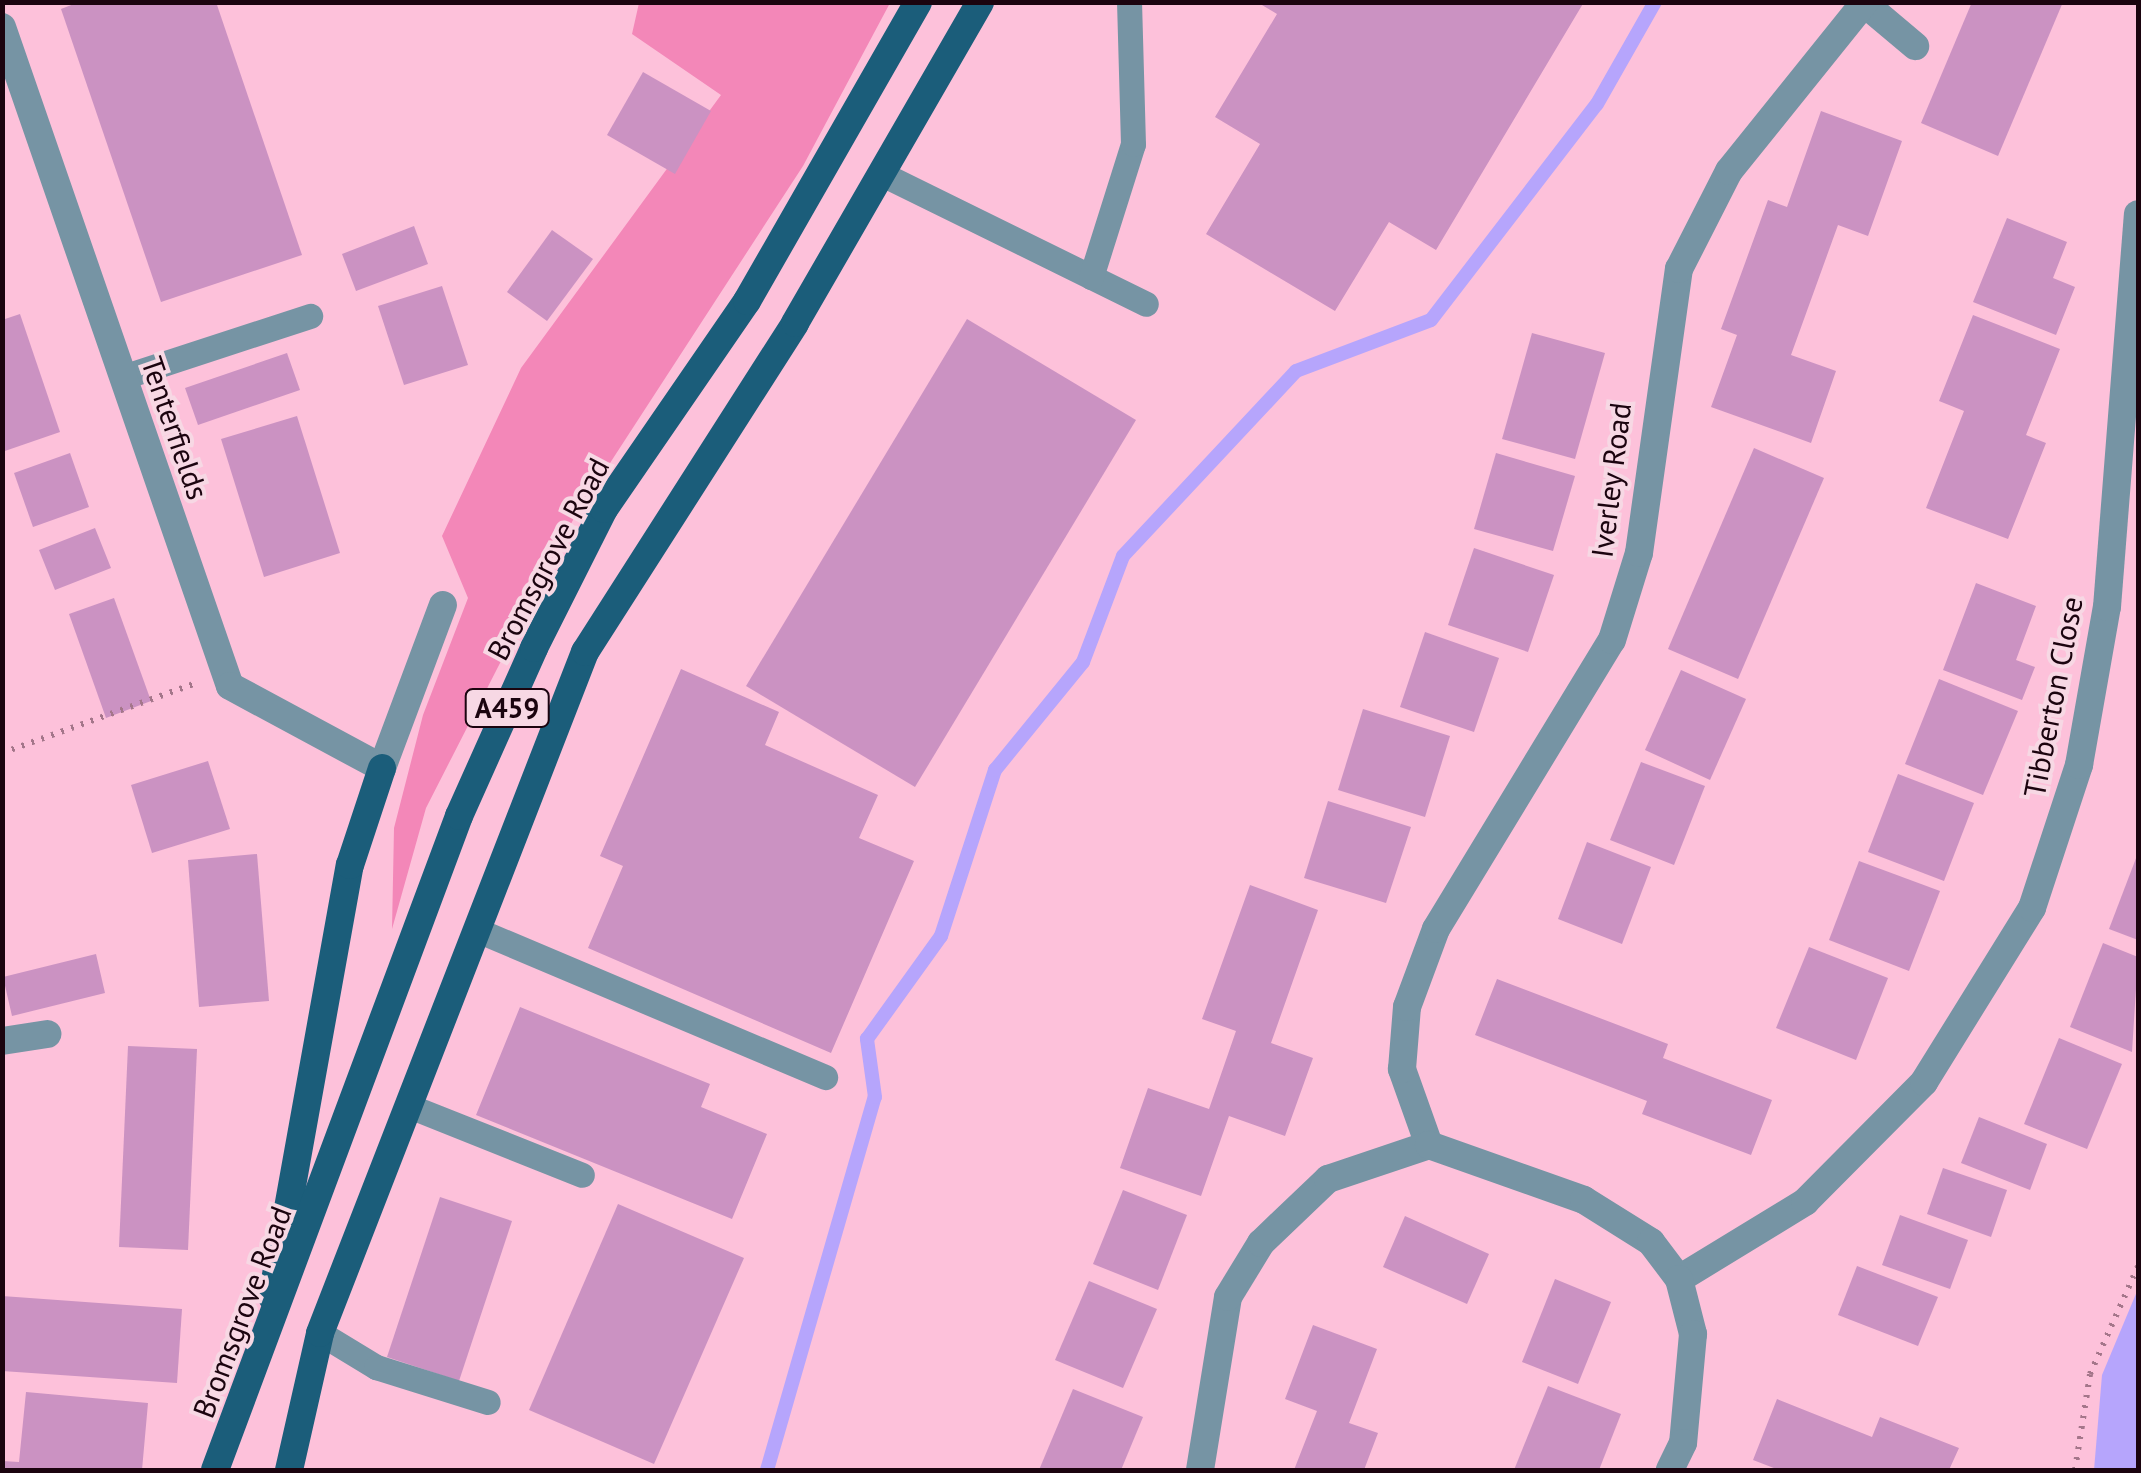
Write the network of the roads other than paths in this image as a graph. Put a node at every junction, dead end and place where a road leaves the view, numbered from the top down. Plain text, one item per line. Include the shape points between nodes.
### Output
1 (918, 2) edge
2 (980, 2) edge
3 (1128, 2) edge
4 (1864, 3) edge
5 (2, 27) edge
6 (1915, 46) dead end
7 (882, 174) junction
8 (2138, 214) edge
9 (1091, 277) junction
10 (1146, 304) dead end
11 (310, 316) dead end
12 (124, 377) junction
13 (444, 605) dead end
14 (382, 768) junction
15 (477, 930) junction
16 (48, 1034) dead end
17 (2, 1041) edge
18 (825, 1077) dead end
19 (409, 1106) junction
20 (1429, 1145) junction
21 (582, 1175) dead end
22 (1679, 1280) junction
23 (320, 1333) junction
24 (267, 1343) junction
25 (488, 1402) dead end
26 (215, 1470) edge
27 (289, 1470) edge
28 (1200, 1470) edge
29 (1670, 1470) edge

1 - 24 main road, Bromsgrove Road / A459 via 748,301 604,509 534,648 460,816
2 - 7 main road, A459
3 - 9 lane via 1133,144
4 - 6 street, Iverley Road
4 - 20 street, Iverley Road via 1729,171 1679,269 1638,553 1612,640 1436,929 1407,1008 1402,1069
5 - 12 street, Tenterfields
7 - 9 lane
7 - 15 main road, A459 via 585,652
8 - 22 street, Tibberton Close via 2107,608 2079,766 2032,908 1924,1082 1805,1202
9 - 10 lane
11 - 12 lane
12 - 14 street, Tenterfields via 230,686
13 - 14 street
14 - 24 main road via 350,865 282,1213
15 - 18 lane
15 - 19 main road, A459
16 - 17 street
19 - 21 lane
19 - 23 main road, A459
20 - 22 street via 1584,1200 1650,1242
20 - 28 street via 1328,1179 1260,1244 1228,1298
22 - 29 street via 1693,1334 1683,1443
23 - 25 lane via 376,1367
23 - 27 main road, A459
24 - 26 main road, Bromsgrove Road / A459

